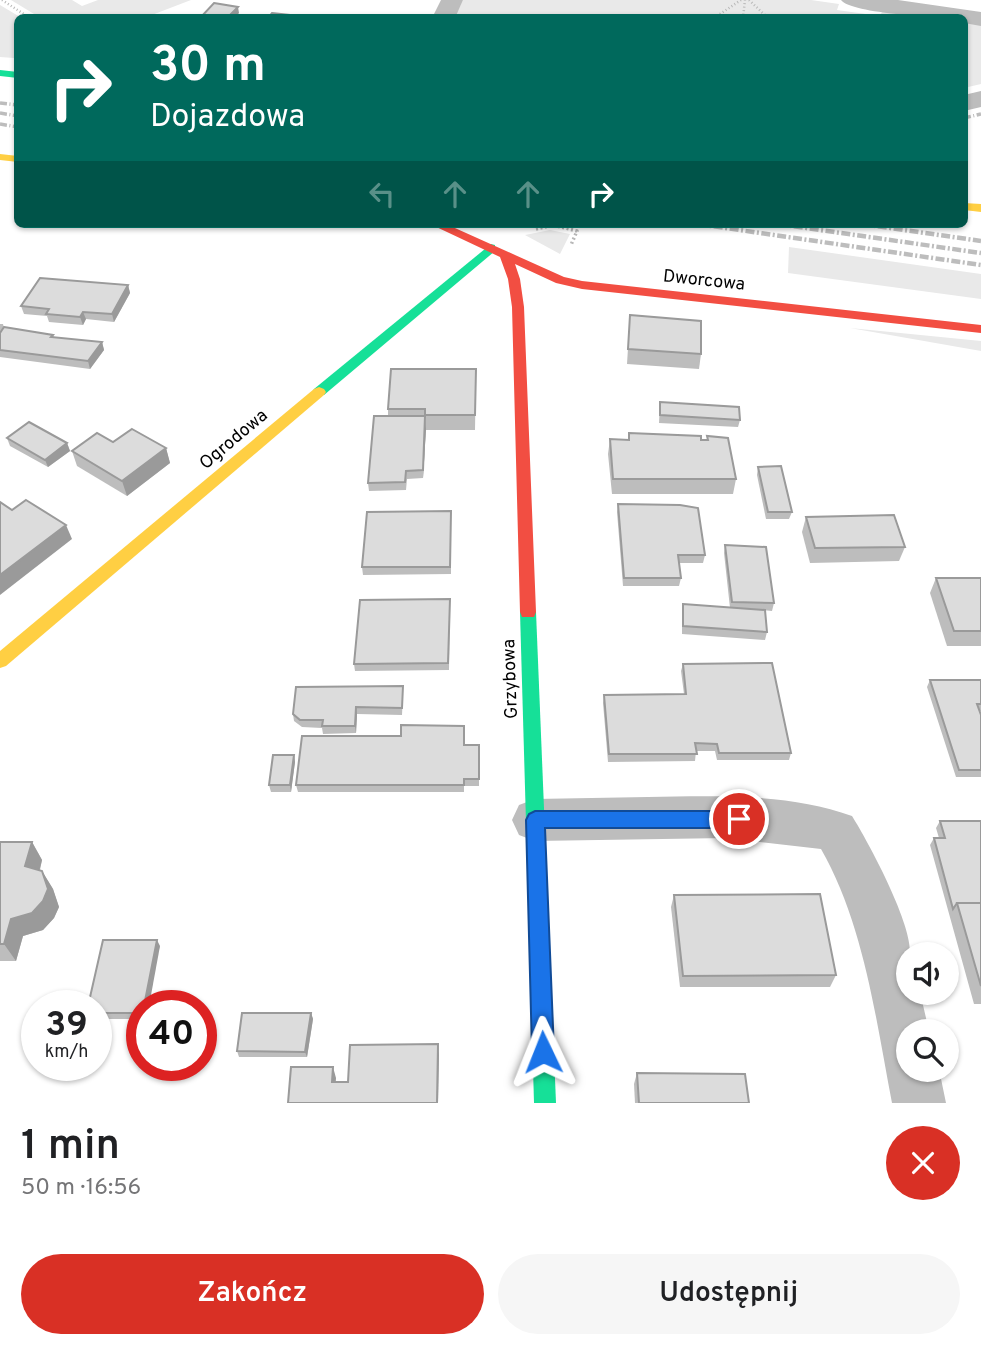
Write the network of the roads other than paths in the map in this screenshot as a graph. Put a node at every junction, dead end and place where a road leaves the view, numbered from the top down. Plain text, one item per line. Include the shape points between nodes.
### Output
1 (852, 0) edge
2 (947, 14) edge
3 (445, 228) edge
4 (498, 251) junction
5 (981, 329) edge
6 (0, 661) edge
7 (535, 820) junction
8 (900, 1019) edge
9 (915, 1082) edge
10 (545, 1103) edge
11 (919, 1103) edge

1 - 2 street
3 - 4 street, Dworcowa
4 - 5 street, Dworcowa via 561,279 598,288
4 - 6 street, Ogrodowa
4 - 7 street, Grzybowa via 514,279 517,307
7 - 8 street via 739,819 799,822 836,831 855,860 872,901
7 - 10 street, Grzybowa
9 - 11 street

